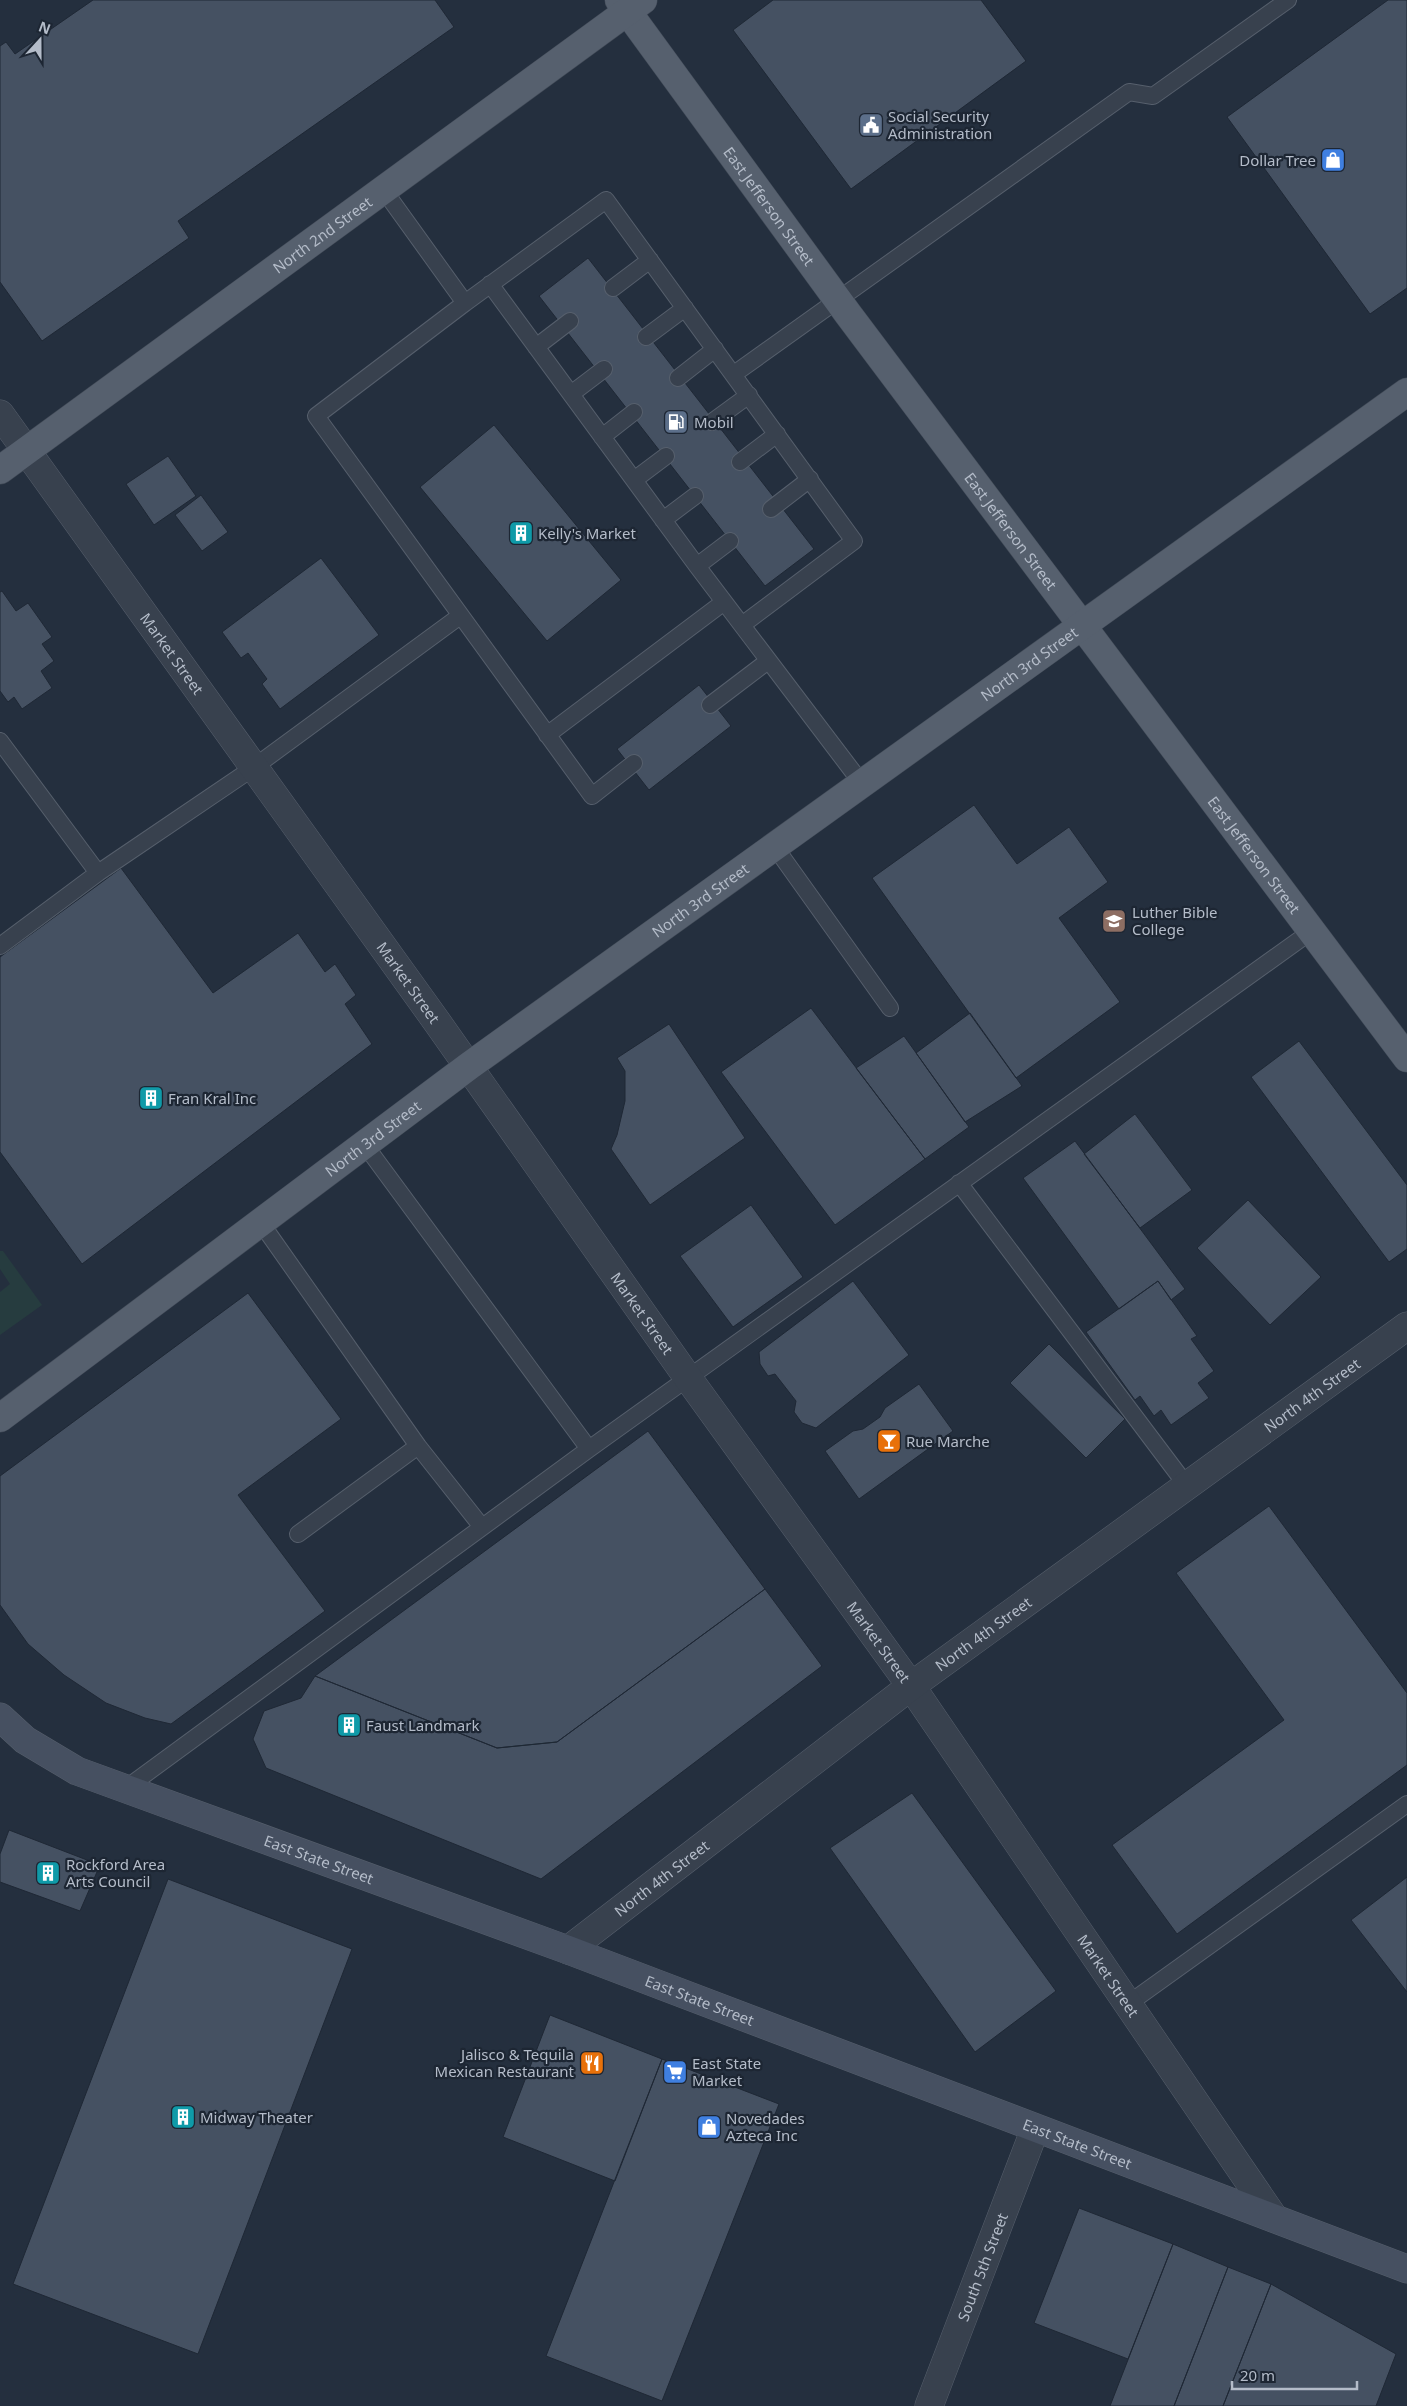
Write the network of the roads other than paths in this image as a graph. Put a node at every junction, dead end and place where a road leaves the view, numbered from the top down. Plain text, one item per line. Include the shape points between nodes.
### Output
1 (1288, 0) edge
2 (630, 4) edge
3 (382, 189) junction
4 (650, 260) junction
5 (490, 284) junction
6 (613, 288) dead end
7 (838, 300) junction
8 (465, 303) junction
9 (685, 308) junction
10 (570, 321) dead end
11 (646, 337) dead end
12 (536, 347) junction
13 (715, 348) junction
14 (604, 369) dead end
15 (734, 374) junction
16 (678, 378) dead end
17 (1407, 392) edge
18 (571, 394) junction
19 (749, 395) junction
20 (634, 412) dead end
21 (0, 414) edge
22 (712, 422) dead end
23 (777, 434) junction
24 (602, 437) junction
25 (26, 450) junction
26 (666, 456) dead end
27 (740, 462) dead end
28 (0, 470) edge
29 (810, 479) junction
30 (634, 480) junction
31 (695, 496) dead end
32 (771, 509) dead end
33 (663, 520) junction
34 (730, 541) dead end
35 (697, 566) junction
36 (724, 602) junction
37 (460, 616) junction
38 (742, 625) junction
39 (1083, 627) junction
40 (768, 661) junction
41 (710, 705) dead end
42 (547, 735) junction
43 (0, 741) edge
44 (634, 763) dead end
45 (253, 768) junction
46 (863, 785) junction
47 (775, 847) junction
48 (98, 873) junction
49 (1313, 930) junction
50 (0, 946) edge
51 (890, 1008) dead end
52 (1407, 1058) edge
53 (469, 1066) junction
54 (365, 1145) junction
55 (959, 1183) junction
56 (261, 1223) junction
57 (1407, 1326) edge
58 (688, 1378) junction
59 (0, 1418) edge
60 (418, 1446) junction
61 (589, 1449) junction
62 (1187, 1486) junction
63 (482, 1526) junction
64 (298, 1534) dead end
65 (911, 1686) junction
66 (0, 1718) edge
67 (125, 1788) junction
68 (1407, 1804) edge
69 (568, 1950) junction
70 (1128, 2004) junction
71 (1035, 2129) junction
72 (1274, 2218) junction
73 (1407, 2269) edge
74 (929, 2406) edge

1 - 7 lane via 1153,96 1129,92
2 - 3 main road, North 2nd Street
2 - 7 main road, East Jefferson Street
3 - 8 lane
3 - 25 main road, North 2nd Street
4 - 5 lane via 606,200
4 - 6 lane
4 - 9 lane
5 - 8 lane
5 - 12 lane
7 - 15 lane
7 - 39 main road, East Jefferson Street
8 - 37 lane via 316,416
9 - 11 lane
9 - 13 lane
10 - 12 lane
12 - 18 lane
13 - 15 lane
13 - 16 lane
14 - 18 lane
15 - 19 lane
17 - 39 main road, North 3rd Street
18 - 24 lane
19 - 22 lane
19 - 23 lane
20 - 24 lane
21 - 25 street, Market Street
23 - 27 lane
23 - 29 lane
24 - 30 lane
25 - 28 main road, North 2nd Street
25 - 45 street, Market Street
26 - 30 lane
29 - 32 lane
29 - 38 lane via 854,540
30 - 33 lane
31 - 33 lane
33 - 35 lane
34 - 35 lane
35 - 36 lane
36 - 38 lane
36 - 42 lane
37 - 42 lane
37 - 45 lane
38 - 40 lane
39 - 46 main road, North 3rd Street
39 - 49 main road, East Jefferson Street
40 - 41 lane
40 - 46 lane
42 - 44 lane via 592,796
43 - 48 lane
45 - 48 lane
45 - 53 street, Market Street
46 - 47 main road, North 3rd Street
47 - 51 lane
47 - 53 main road, North 3rd Street
48 - 50 lane
49 - 52 main road, East Jefferson Street
49 - 55 lane
53 - 54 main road, North 3rd Street
53 - 58 street, Market Street
54 - 56 main road, North 3rd Street
54 - 61 lane
55 - 58 lane
55 - 62 lane
56 - 59 main road, North 3rd Street
56 - 60 lane
57 - 62 street, North 4th Street
58 - 61 lane
58 - 65 street, Market Street
60 - 63 lane
60 - 64 lane
61 - 63 lane
62 - 65 street, North 4th Street
63 - 67 lane
65 - 69 street, North 4th Street
65 - 70 street, Market Street
66 - 67 main road, East State Street via 25,1740 77,1771
67 - 69 main road, East State Street
68 - 70 lane
69 - 71 main road, East State Street
70 - 72 street, Market Street
71 - 72 main road, East State Street
71 - 74 street, South 5th Street
72 - 73 main road, East State Street

